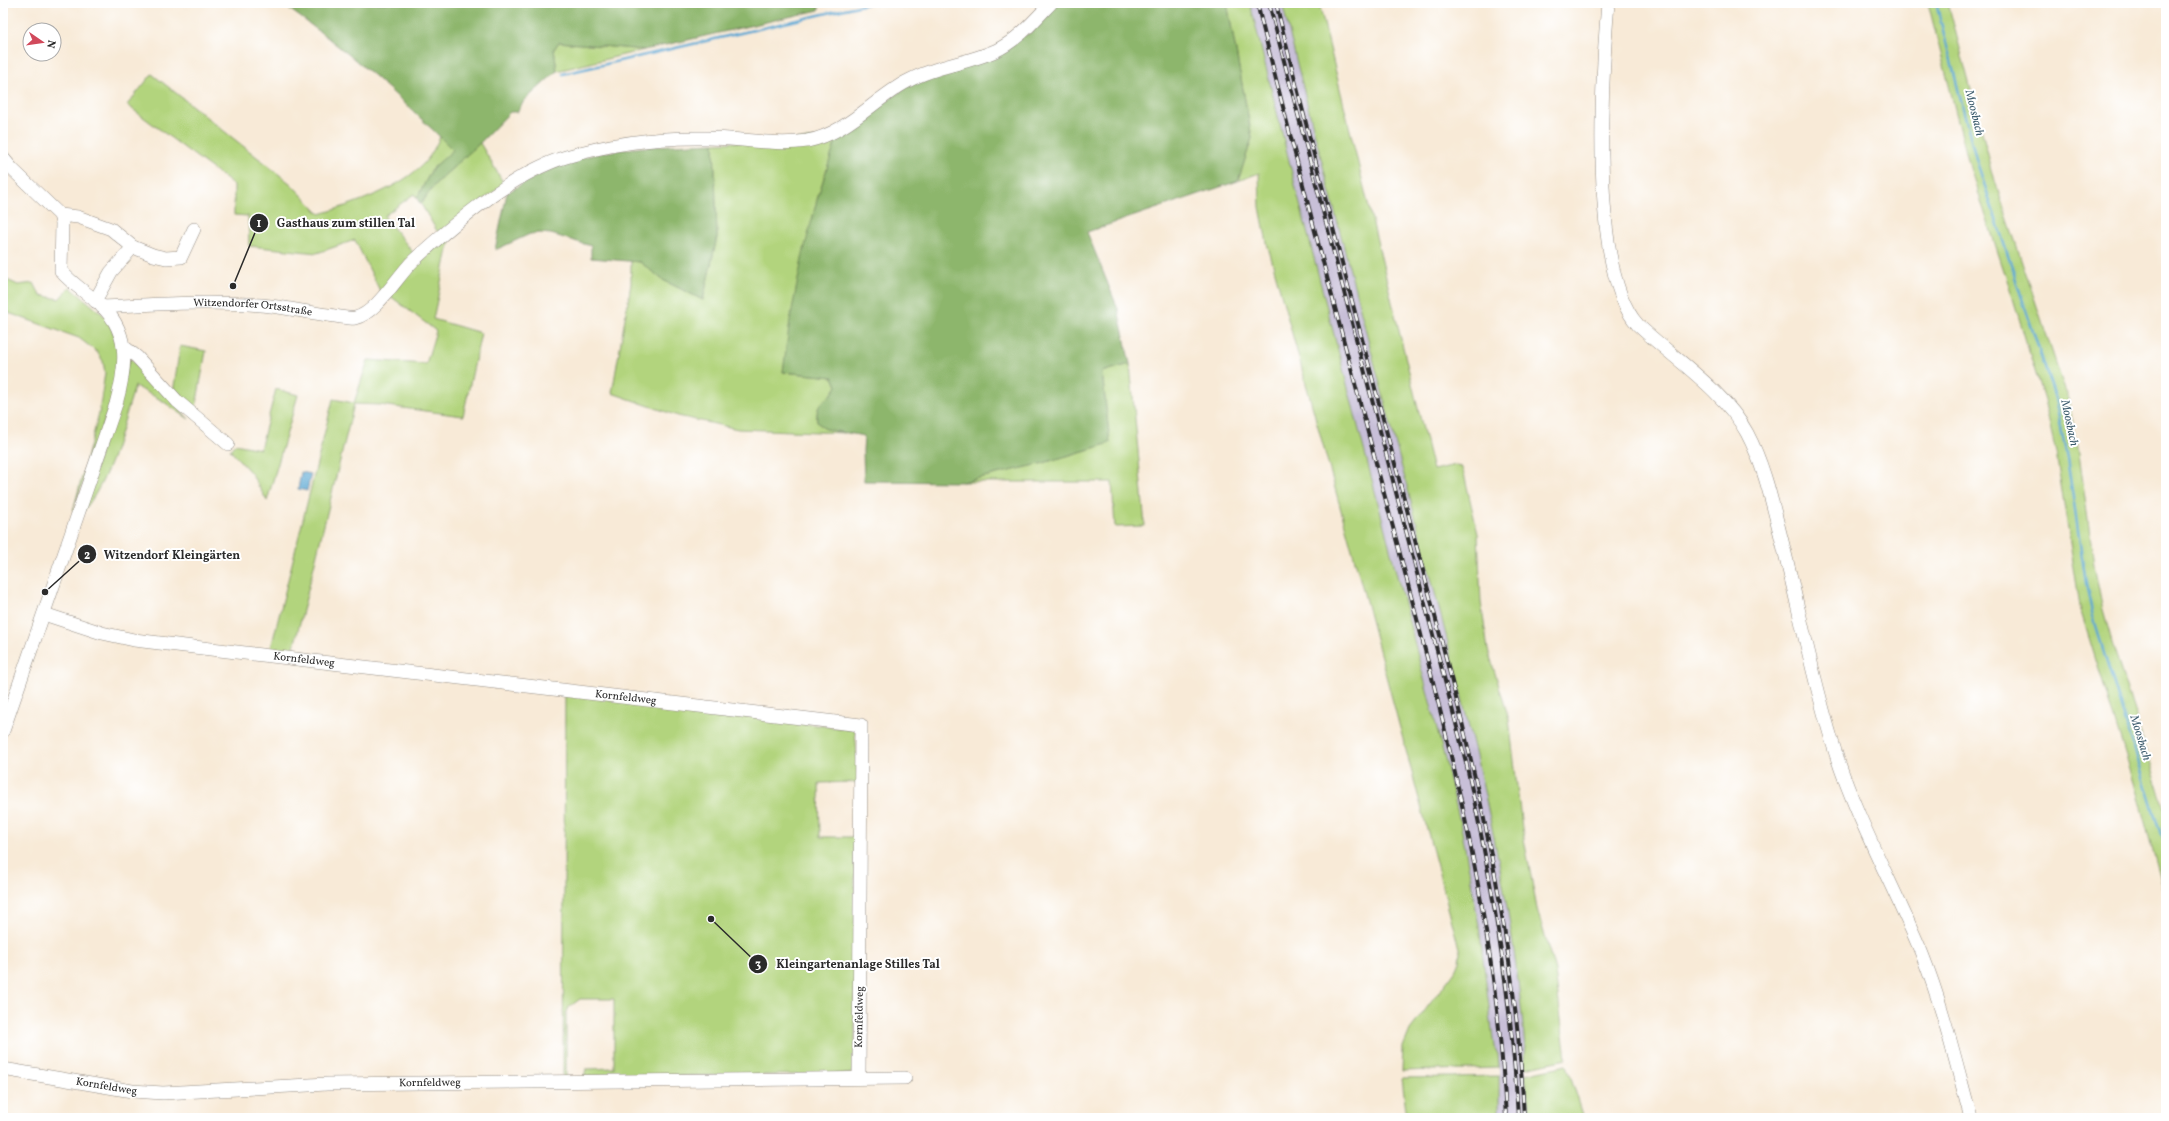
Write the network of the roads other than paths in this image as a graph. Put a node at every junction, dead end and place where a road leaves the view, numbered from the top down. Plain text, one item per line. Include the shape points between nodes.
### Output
1 (1051, 3) edge
2 (1608, 3) edge
3 (3, 158) edge
4 (60, 215) junction
5 (194, 228) dead end
6 (133, 247) junction
7 (99, 304) junction
8 (123, 346) junction
9 (228, 444) dead end
10 (44, 614) junction
11 (3, 731) edge
12 (3, 1069) edge
13 (859, 1078) junction
14 (905, 1078) dead end
15 (1971, 1118) edge

1 - 7 street, Witzendorfer Ortsstraße via 1026,30 1007,44 987,54 934,69 913,78 838,130 817,138 782,142 708,138 670,139 615,146 564,157 512,184 439,238 404,270 371,309 355,318 259,305
2 - 15 street via 1602,84 1603,164 1609,238 1620,295 1627,311 1638,325 1728,406 1753,445 1778,524 1835,753 1934,986
3 - 4 street
4 - 6 street via 78,217 111,230
4 - 7 street via 61,271
5 - 6 street via 185,253 176,258 154,255
6 - 7 street via 112,272
7 - 8 street via 116,325
8 - 9 street via 137,357 177,401
8 - 10 street via 124,370 116,404
10 - 11 street
10 - 13 street, Kornfeldweg via 102,633 134,640 861,725
12 - 13 street, Kornfeldweg via 152,1092 327,1084
13 - 14 street, Kornfeldweg

